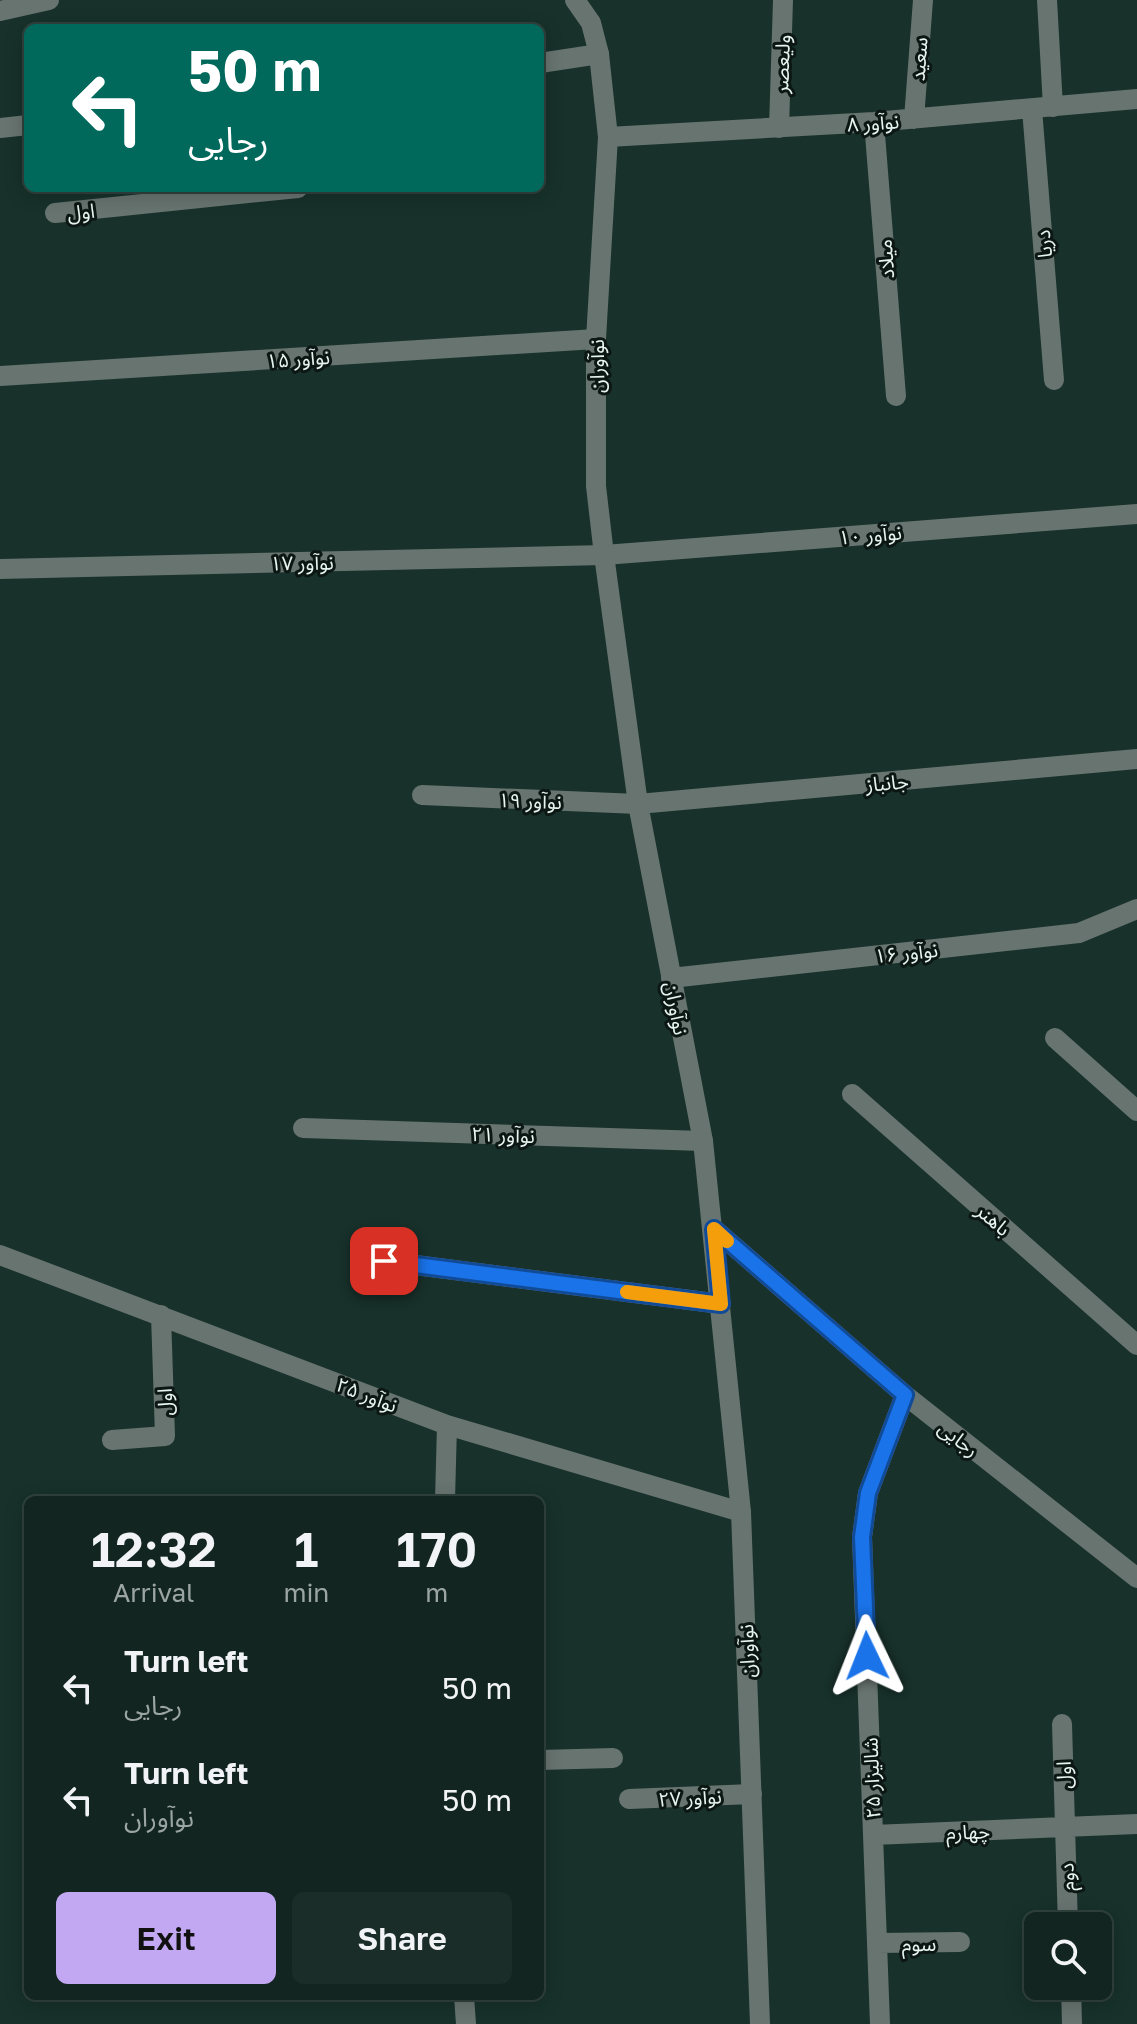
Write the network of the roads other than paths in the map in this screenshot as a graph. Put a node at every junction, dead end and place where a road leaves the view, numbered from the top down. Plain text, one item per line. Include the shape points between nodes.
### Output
1 (49, 0) edge
2 (575, 0) edge
3 (783, 0) edge
4 (923, 0) edge
5 (1047, 0) edge
6 (0, 11) edge
7 (599, 54) junction
8 (544, 62) edge
9 (1137, 99) edge
10 (1042, 108) junction
11 (914, 119) junction
12 (874, 122) junction
13 (24, 125) edge
14 (0, 128) edge
15 (779, 128) junction
16 (608, 137) junction
17 (259, 192) edge
18 (55, 213) dead end
19 (596, 339) junction
20 (0, 376) edge
21 (1054, 380) dead end
22 (896, 396) dead end
23 (1137, 514) edge
24 (604, 555) junction
25 (0, 569) edge
26 (1137, 759) edge
27 (422, 795) dead end
28 (638, 804) junction
29 (1137, 909) edge
30 (671, 978) junction
31 (1055, 1038) dead end
32 (852, 1094) dead end
33 (1137, 1111) edge
34 (303, 1128) dead end
35 (703, 1141) junction
36 (714, 1229) junction
37 (0, 1255) edge
38 (384, 1261) dead end
39 (721, 1304) junction
40 (161, 1315) junction
41 (1137, 1345) edge
42 (905, 1395) junction
43 (447, 1425) junction
44 (112, 1440) dead end
45 (445, 1496) edge
46 (741, 1512) junction
47 (1137, 1578) edge
48 (1062, 1724) dead end
49 (613, 1758) dead end
50 (544, 1760) edge
51 (752, 1794) junction
52 (629, 1799) dead end
53 (1137, 1824) edge
54 (1064, 1827) junction
55 (873, 1835) junction
56 (1067, 1912) edge
57 (960, 1942) dead end
58 (877, 1943) junction
59 (464, 2000) edge
60 (1071, 2000) edge
61 (466, 2024) edge
62 (760, 2024) edge
63 (880, 2024) edge
64 (1072, 2024) edge

1 - 6 street
2 - 7 street, نوآوران via 591,23
3 - 15 street, ولیعصر
4 - 11 street, سعید
5 - 10 street, دریا
7 - 8 street
7 - 16 street, نوآوران
9 - 10 street, نوآور ۸
10 - 11 street, نوآور ۸
10 - 21 street, دریا
11 - 12 street, نوآور ۸
12 - 15 street, نوآور ۸
12 - 22 street, میلاد
13 - 14 street
15 - 16 street, نوآور ۸
16 - 19 street, نوآوران
17 - 18 street, اول
19 - 20 street, نوآور ۱۵
19 - 24 street, نوآوران via 596,486
23 - 24 street, نوآور ۱۰
24 - 25 street, نوآور ۱۷
24 - 28 street, نوآوران
26 - 28 street, جانباز
27 - 28 street, نوآور ۱۹
28 - 30 street, نوآوران
29 - 30 street, نوآور ۱۶ via 1079,933
30 - 35 street, نوآوران
31 - 33 street
32 - 41 street, باهنر
34 - 35 street, نوآور ۲۱
35 - 36 street, نوآوران
36 - 39 street, نوآوران
36 - 42 street, رجایی
37 - 40 street, نوآور ۲۵
38 - 39 street
39 - 46 street, نوآوران
40 - 43 street, نوآور ۲۵
40 - 44 street, اول via 165,1436
42 - 47 street, رجایی
42 - 55 street, شالیزار ۲۵ via 868,1493 862,1537
43 - 45 street
43 - 46 street, نوآور ۲۵
46 - 51 street, نوآوران
48 - 54 street, اول
49 - 50 street
51 - 52 street, نوآور ۲۷
51 - 62 street, نوآوران
53 - 54 street
54 - 55 street, چهارم
54 - 56 street, دوم
55 - 58 street, شالیزار ۲۵
57 - 58 street, سوم
58 - 63 street, شالیزار ۲۵
59 - 61 street
60 - 64 street

